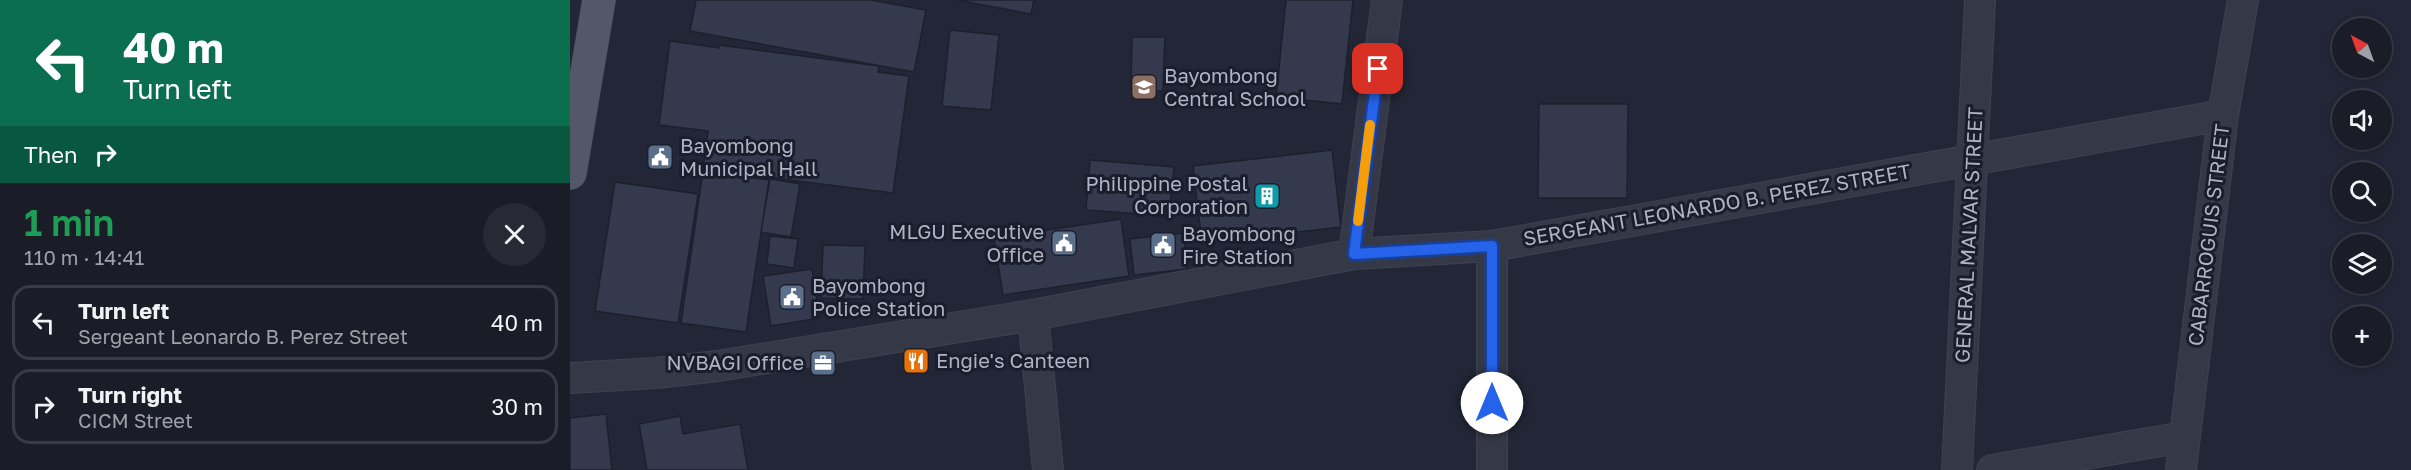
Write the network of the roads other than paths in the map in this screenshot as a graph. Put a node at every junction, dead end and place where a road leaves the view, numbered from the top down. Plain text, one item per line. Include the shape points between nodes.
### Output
1 (599, 0) edge
2 (1387, 0) edge
3 (1980, 0) edge
4 (2242, 0) edge
5 (2223, 115) junction
6 (1974, 159) junction
7 (570, 173) edge
8 (1492, 246) junction
9 (1354, 254) junction
10 (1033, 315) junction
11 (570, 378) edge
12 (2184, 438) junction
13 (1048, 470) edge
14 (1492, 470) edge
15 (1957, 470) edge
16 (1992, 470) edge
17 (2181, 470) edge

1 - 7 main road
2 - 9 street
3 - 6 street, GENERAL MALVAR STREET
4 - 5 street, CABARROGUIS STREET
5 - 6 street, SERGEANT LEONARDO B. PEREZ STREET
5 - 12 street, CABARROGUIS STREET
6 - 8 street, SERGEANT LEONARDO B. PEREZ STREET
6 - 15 street, GENERAL MALVAR STREET
8 - 9 street, SERGEANT LEONARDO B. PEREZ STREET
8 - 14 street
9 - 10 street, SERGEANT LEONARDO B. PEREZ STREET
10 - 11 street, SERGEANT LEONARDO B. PEREZ STREET via 718,366
10 - 13 street
12 - 16 street
12 - 17 street, CABARROGUIS STREET

